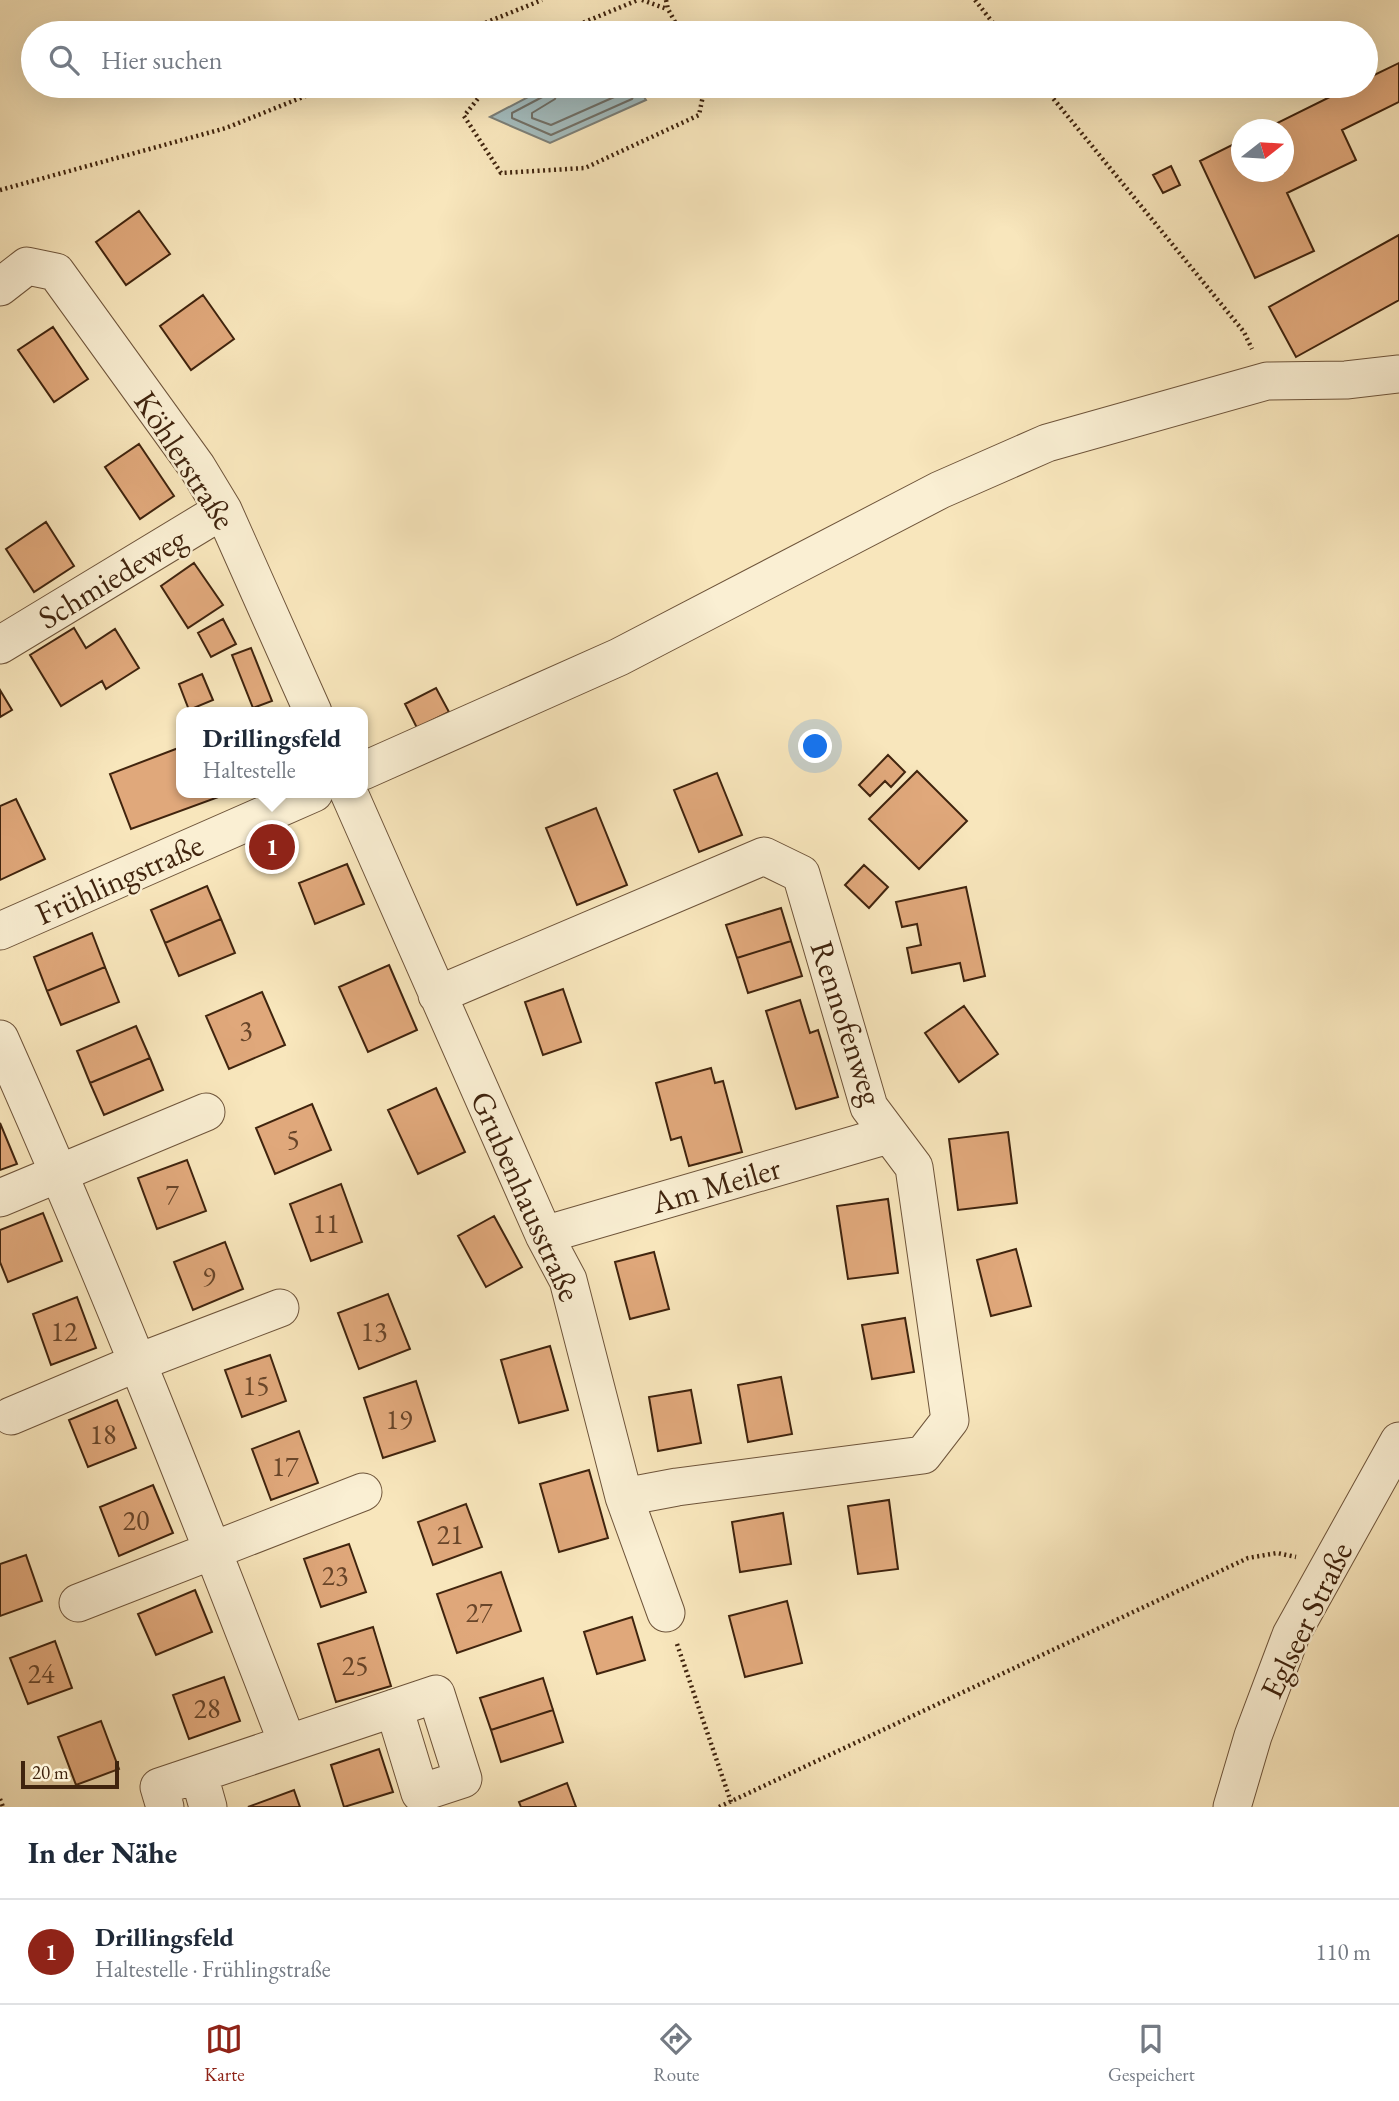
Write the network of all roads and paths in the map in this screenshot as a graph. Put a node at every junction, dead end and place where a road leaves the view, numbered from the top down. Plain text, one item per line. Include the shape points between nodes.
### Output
1 (542, 0) edge
2 (640, 0) edge
3 (666, 0) edge
4 (975, 0) edge
5 (668, 9) junction
6 (490, 21) edge
7 (588, 21) edge
8 (674, 21) edge
9 (992, 21) edge
10 (300, 98) edge
11 (478, 98) edge
12 (703, 98) edge
13 (1053, 98) edge
14 (0, 190) edge
15 (2, 281) edge
16 (1399, 374) edge
17 (1255, 385) junction
18 (223, 510) junction
19 (0, 645) edge
20 (311, 707) edge
21 (368, 769) edge
22 (303, 798) edge
23 (351, 798) edge
24 (0, 930) edge
25 (437, 996) junction
26 (0, 1038) edge
27 (206, 1112) dead end
28 (888, 1135) junction
29 (59, 1171) junction
30 (0, 1198) edge
31 (544, 1235) junction
32 (280, 1308) dead end
33 (139, 1362) junction
34 (10, 1416) dead end
35 (1399, 1441) edge
36 (363, 1492) dead end
37 (624, 1497) junction
38 (213, 1550) junction
39 (1326, 1570) junction
40 (78, 1603) dead end
41 (666, 1613) joint
42 (394, 1709) dead end
43 (288, 1742) junction
44 (203, 1791) edge
45 (0, 1799) edge
46 (732, 1802) junction
47 (3, 1807) edge
48 (165, 1807) edge
49 (719, 1807) edge
50 (1232, 1807) edge

1 - 6 path
2 - 5 path
2 - 7 path
3 - 5 path
4 - 9 path
5 - 8 path
10 - 14 path via 226,128
11 - 12 path via 464,116 501,173 585,168 699,115
13 - 17 path via 1244,332
15 - 18 street, Köhlerstraße via 27,267 56,272
16 - 17 street
17 - 21 street via 1047,443 940,490 619,657
18 - 19 street, Schmiedeweg
18 - 20 street, Köhlerstraße
22 - 24 street, Frühlingstraße
23 - 25 street, Grubenhausstraße
25 - 28 street, Rennofenweg via 764,856 801,874 869,1107
25 - 31 street, Grubenhausstraße
26 - 29 street
27 - 29 street
28 - 31 street, Am Meiler
28 - 37 street, Rennofenweg via 914,1167 950,1420 923,1455
29 - 30 street
29 - 33 street
31 - 37 street, Grubenhausstraße via 568,1280
32 - 33 street
33 - 34 street
33 - 38 street
35 - 39 street, Eglseer Straße
36 - 38 street
37 - 41 street, Grubenhausstraße
38 - 40 street
38 - 43 street
39 - 46 path via 1278,1553 1248,1558
39 - 50 street, Eglseer Straße via 1291,1635 1252,1736
41 - 46 path
42 - 43 street
43 - 44 street
44 - 48 street via 159,1787
45 - 47 path
46 - 49 path

